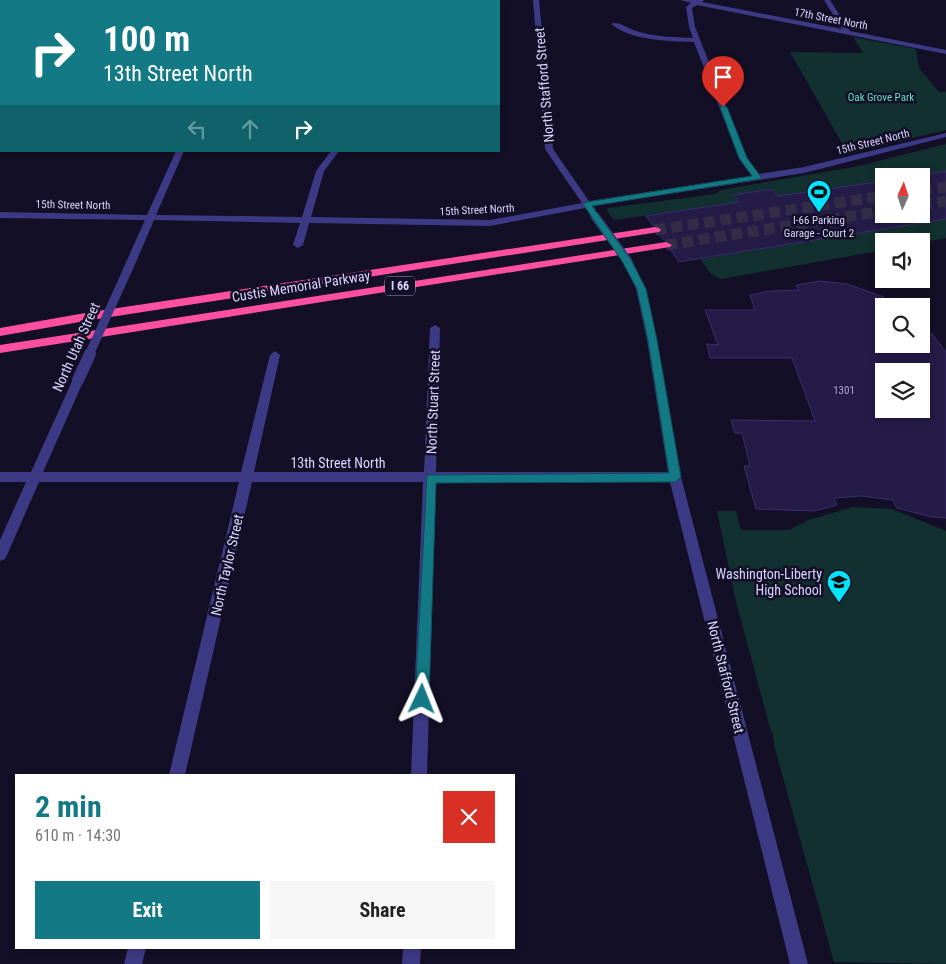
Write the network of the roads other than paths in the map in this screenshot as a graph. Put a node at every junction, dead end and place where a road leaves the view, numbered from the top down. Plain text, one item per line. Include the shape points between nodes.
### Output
1 (536, 0) edge
2 (683, 0) edge
3 (827, 0) edge
4 (698, 2) edge
5 (614, 24) dead end
6 (848, 33) junction
7 (698, 40) junction
8 (946, 52) edge
9 (946, 135) edge
10 (180, 152) edge
11 (334, 152) edge
12 (757, 177) junction
13 (587, 204) junction
14 (4, 215) edge
15 (150, 218) junction
16 (305, 221) junction
17 (0, 226) edge
18 (655, 230) tunnel mouth
19 (298, 245) dead end
20 (666, 245) tunnel mouth
21 (208, 298) junction
22 (0, 324) edge
23 (435, 328) dead end
24 (0, 332) edge
25 (50, 340) junction
26 (0, 349) edge
27 (0, 353) edge
28 (275, 355) dead end
29 (0, 477) edge
30 (35, 477) junction
31 (248, 477) junction
32 (675, 477) junction
33 (431, 478) junction
34 (0, 555) edge
35 (177, 774) edge
36 (419, 774) edge
37 (137, 949) edge
38 (412, 949) edge
39 (133, 964) edge
40 (411, 964) edge
41 (799, 964) edge

1 - 13 street, North Stafford Street via 549,149
2 - 4 street, 17th Street North
3 - 6 street
4 - 6 street, 17th Street North
4 - 7 street via 690,7 692,27
5 - 7 street via 648,38
6 - 8 street, 17th Street North
7 - 12 street via 743,158
9 - 12 street, 15th Street North via 804,170
10 - 15 street, North Utah Street
11 - 16 street via 320,171
12 - 13 street, 15th Street North
13 - 16 street, 15th Street North via 490,223
13 - 32 street, North Stafford Street, bridge via 627,260 641,289
14 - 15 street, 15th Street North
14 - 17 street
15 - 16 street, 15th Street North
15 - 30 street, North Utah Street, bridge
16 - 19 street
18 - 21 highway, Custis Memorial Parkway / I 66
20 - 25 highway, Custis Memorial Parkway / I 66
21 - 22 highway via 103,307
21 - 24 highway, Custis Memorial Parkway / I 66
23 - 33 street, North Stuart Street
25 - 26 highway, Custis Memorial Parkway / I 66
25 - 27 highway
28 - 31 street, North Taylor Street
29 - 30 street, 13th Street North
30 - 31 street, 13th Street North
30 - 34 street, North Utah Street
31 - 33 street, 13th Street North
31 - 35 street, North Taylor Street
32 - 33 street, 13th Street North
32 - 41 street, North Stafford Street
33 - 36 street, North Stuart Street
37 - 39 street
38 - 40 street

